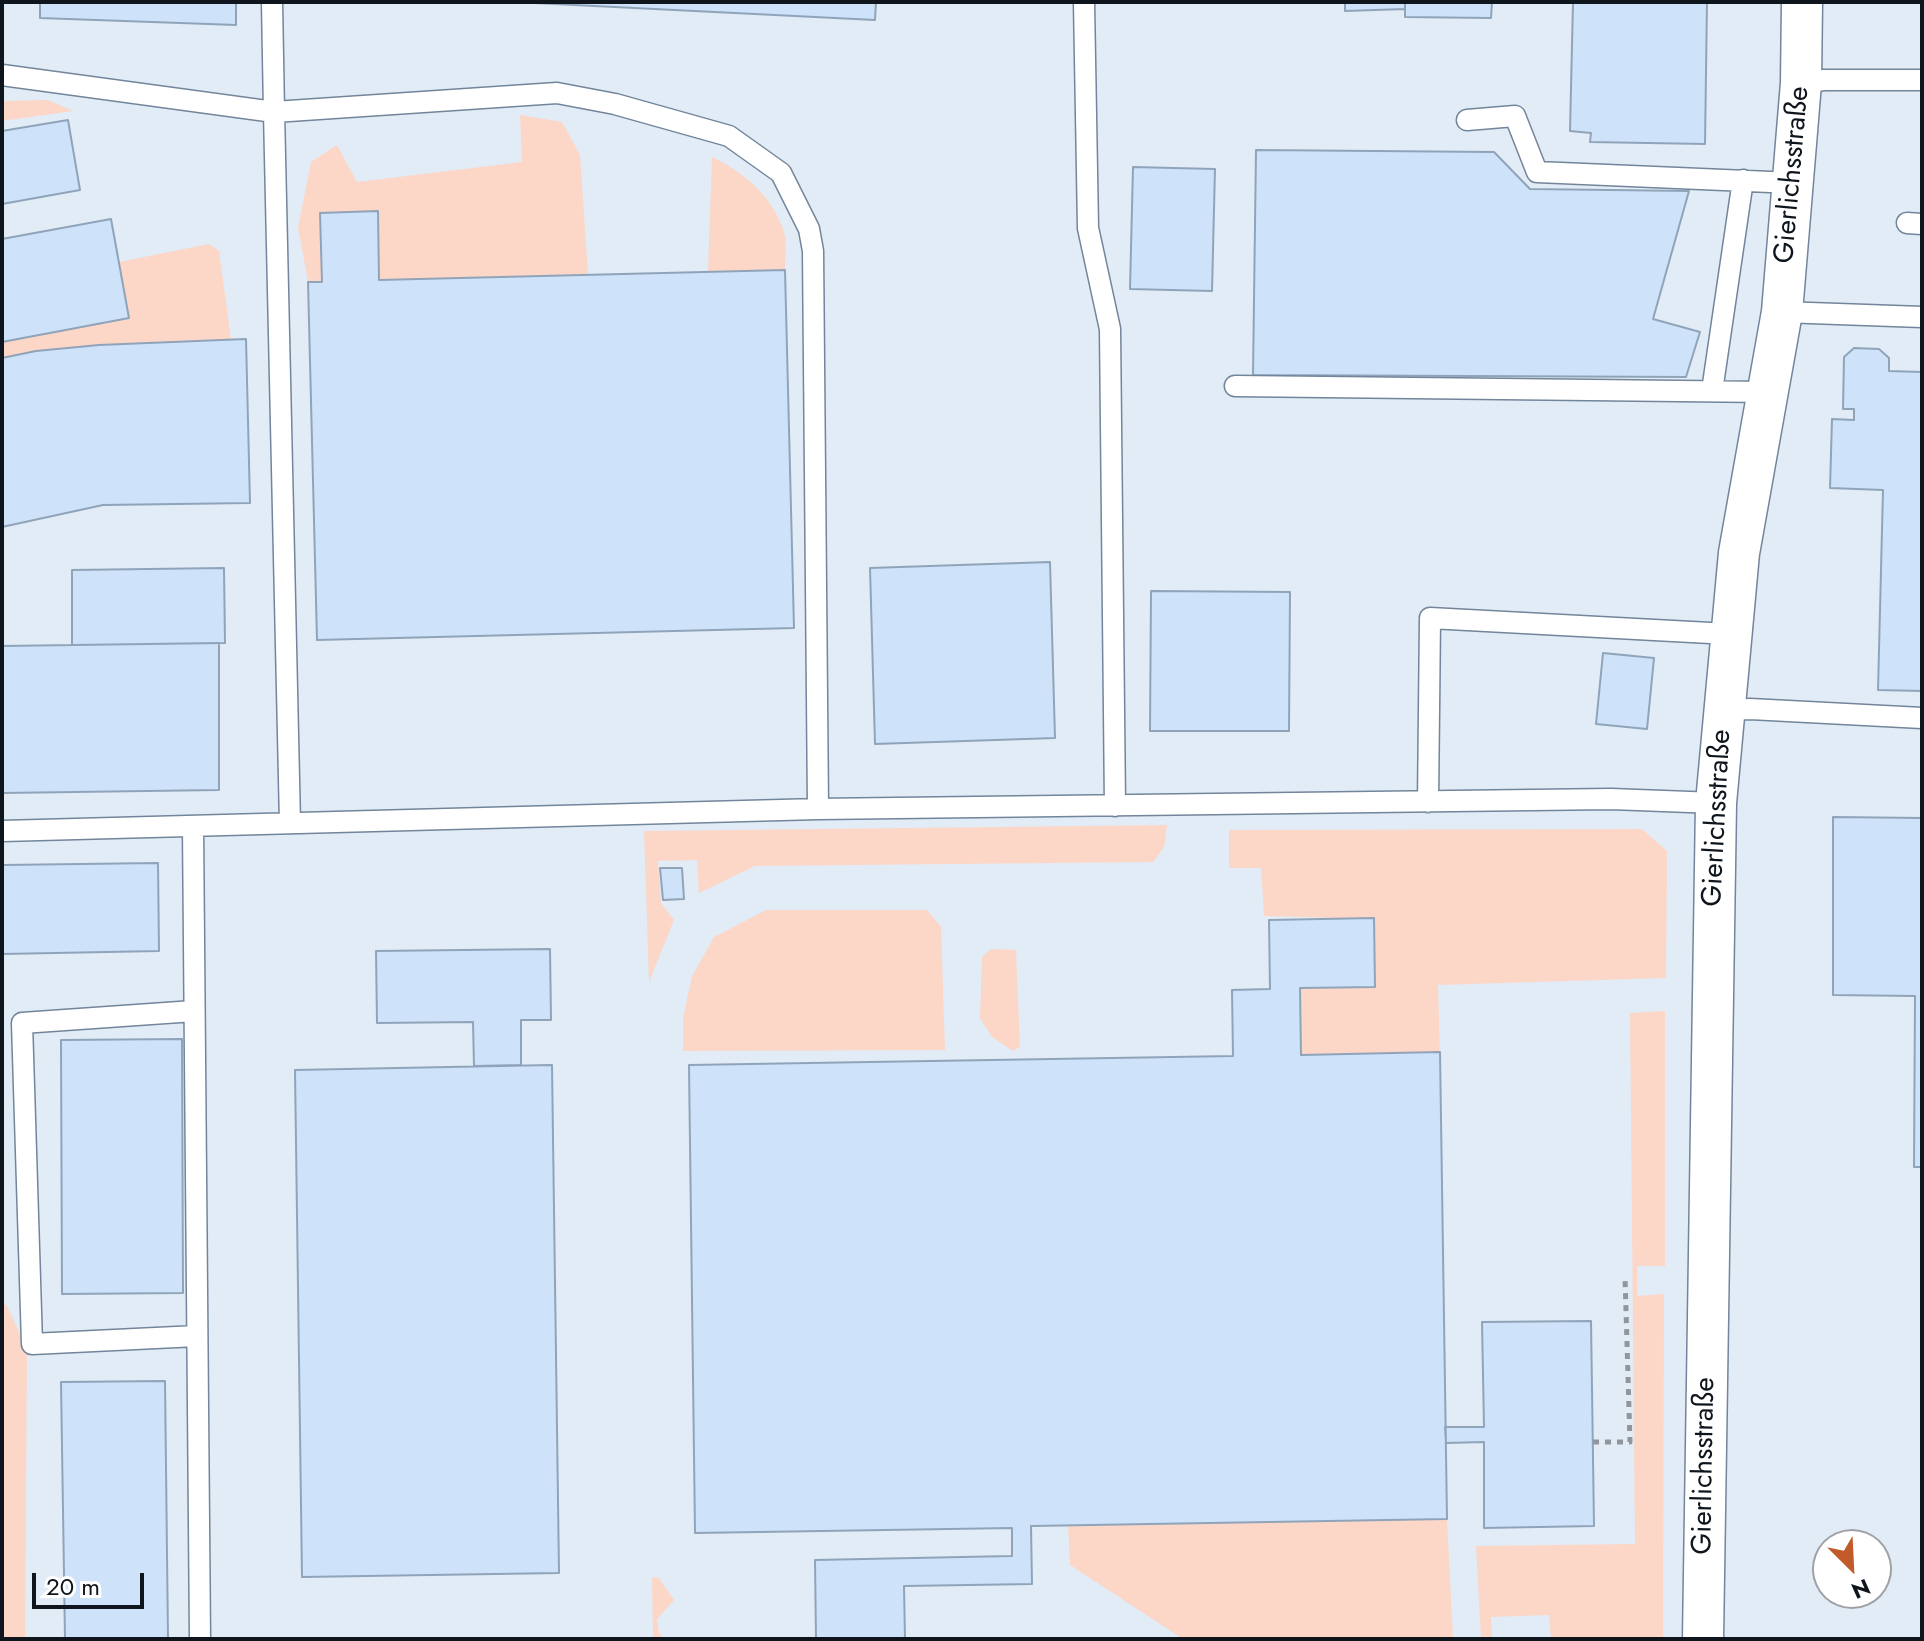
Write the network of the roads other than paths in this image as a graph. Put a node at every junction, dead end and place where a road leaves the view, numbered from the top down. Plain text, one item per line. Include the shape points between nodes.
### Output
1 (272, 2) edge
2 (1084, 2) edge
3 (1802, 2) edge
4 (2, 75) edge
5 (1922, 80) edge
6 (1801, 83) junction
7 (274, 112) junction
8 (1467, 120) dead end
9 (1743, 180) junction
10 (1794, 183) junction
11 (1782, 312) junction
12 (1922, 317) edge
13 (1235, 386) dead end
14 (1712, 391) junction
15 (1768, 392) junction
16 (1729, 634) junction
17 (1723, 710) junction
18 (1922, 718) edge
19 (1428, 802) junction
20 (1716, 803) junction
21 (1115, 806) junction
22 (818, 809) junction
23 (290, 823) junction
24 (193, 826) junction
25 (2, 831) edge
26 (194, 1011) junction
27 (197, 1336) junction
28 (200, 1639) edge
29 (1703, 1639) edge

1 - 7 lane
2 - 21 lane via 1088,228 1110,329
3 - 6 street, Gierlichsstraße
4 - 7 lane
5 - 6 lane
6 - 10 street, Gierlichsstraße
7 - 22 lane via 557,93 729,136 781,173 809,229 813,251
7 - 23 lane
8 - 9 lane via 1515,116 1537,172
9 - 10 lane
9 - 14 lane
10 - 11 street, Gierlichsstraße
11 - 12 lane
11 - 15 street, Gierlichsstraße
13 - 14 lane
14 - 15 lane
15 - 16 street, Gierlichsstraße
16 - 17 street, Gierlichsstraße
16 - 19 lane via 1430,618
17 - 18 lane
17 - 20 street, Gierlichsstraße
19 - 20 lane
19 - 21 lane
20 - 29 street, Gierlichsstraße
21 - 22 lane
22 - 23 lane
23 - 24 lane
24 - 25 lane
24 - 26 lane
26 - 27 lane
26 - 27 lane via 22,1023 32,1344
27 - 28 lane

